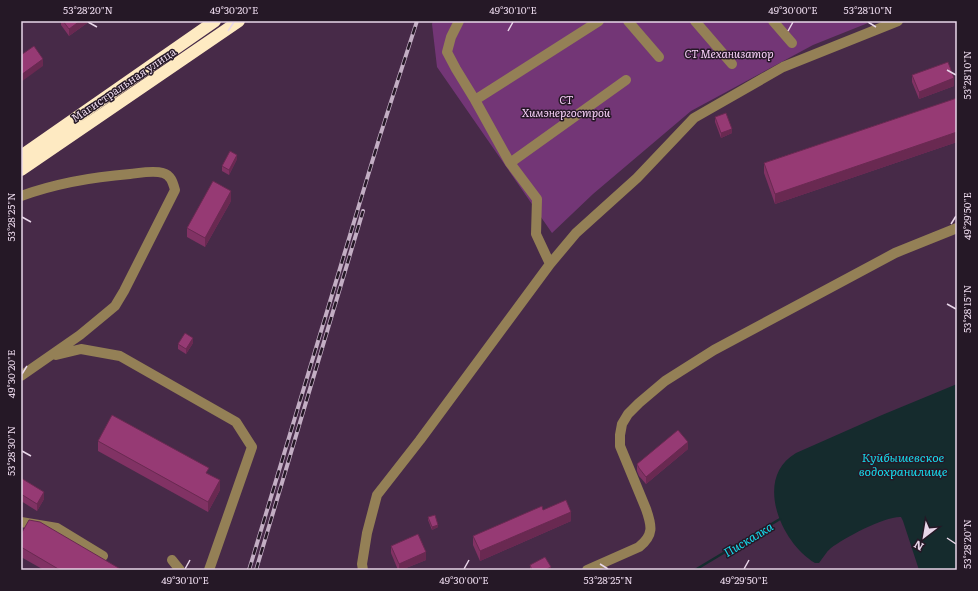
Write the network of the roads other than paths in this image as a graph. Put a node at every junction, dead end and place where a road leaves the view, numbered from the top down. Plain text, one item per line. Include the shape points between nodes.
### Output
1 (215, 21) edge
2 (239, 21) edge
3 (459, 21) edge
4 (599, 21) edge
5 (628, 21) edge
6 (696, 21) edge
7 (773, 21) edge
8 (898, 21) edge
9 (792, 43) dead end
10 (659, 57) dead end
11 (732, 64) dead end
12 (626, 80) dead end
13 (475, 100) junction
14 (21, 156) edge
15 (510, 163) junction
16 (21, 170) edge
17 (21, 196) edge
18 (957, 228) edge
19 (550, 264) junction
20 (50, 356) junction
21 (21, 376) edge
22 (21, 522) edge
23 (103, 556) dead end
24 (172, 560) dead end
25 (180, 570) edge
26 (209, 570) edge
27 (362, 570) edge
28 (586, 570) edge

1 - 14 highway, Магистральная улица
2 - 16 highway, Магистральная улица
3 - 13 street via 451,37 448,52
4 - 13 street
5 - 10 street
6 - 11 street
7 - 9 street
8 - 19 street via 783,67 694,118 637,178 576,233
12 - 15 street
13 - 15 street
15 - 19 street via 536,199 536,234
17 - 20 street via 88,178 151,172 169,176 175,190 115,306
18 - 28 street via 895,253 721,347 665,382 639,403 622,424 620,446 648,514 651,533 646,542 639,547
19 - 27 street via 377,495 367,533
20 - 21 street
20 - 26 street via 81,349 120,356 236,422 252,447
22 - 23 street via 57,528
24 - 25 street

